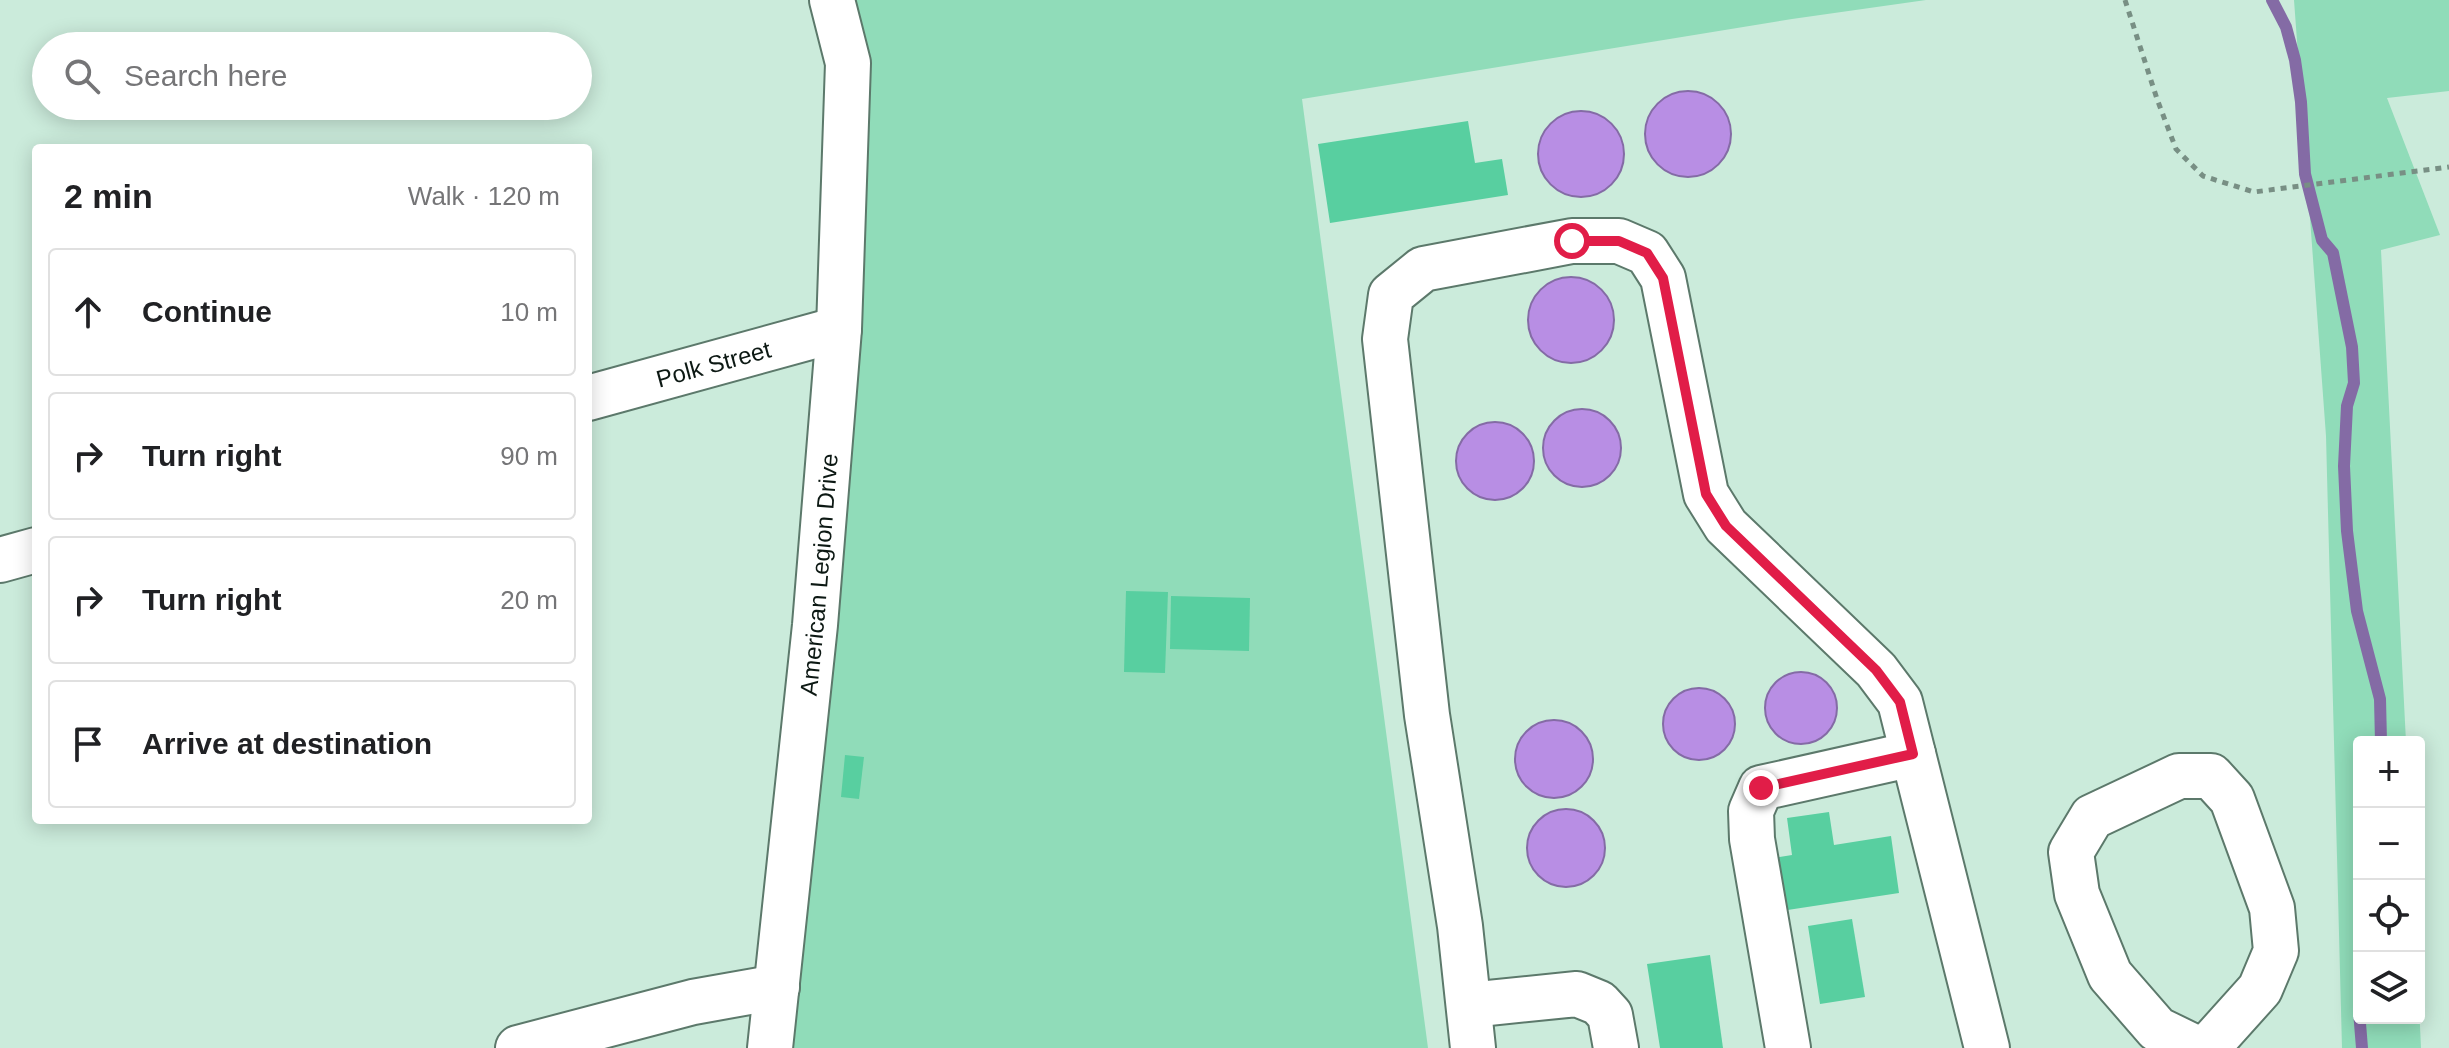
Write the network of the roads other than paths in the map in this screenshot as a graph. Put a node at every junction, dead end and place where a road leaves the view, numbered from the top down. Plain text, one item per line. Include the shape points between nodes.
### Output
1 (832, 0) edge
2 (839, 329) junction
3 (592, 397) edge
4 (32, 551) edge
5 (0, 560) edge
6 (1913, 754) junction
7 (777, 987) junction
8 (1469, 1005) junction
9 (518, 1048) edge
10 (770, 1048) edge
11 (1473, 1048) edge
12 (1616, 1048) edge
13 (1788, 1048) edge
14 (1987, 1048) edge
15 (2196, 1048) edge
16 (2207, 1048) edge

1 - 2 street, American Legion Drive via 848,63 849,98
2 - 3 street, Polk Street
2 - 7 street, American Legion Drive
4 - 5 street
6 - 8 street via 1900,702 1876,670 1726,526 1706,494 1663,278 1647,253 1619,241 1572,241 1423,269 1391,295 1385,339 1427,715
6 - 13 street via 1761,788 1751,811
6 - 14 street
7 - 9 street via 693,1002
7 - 10 street, American Legion Drive
8 - 11 street
8 - 12 street via 1577,994 1599,1003 1610,1015
15 - 16 street via 2157,1029 2110,975 2077,894 2071,852 2092,817 2179,776 2211,776 2232,799 2272,908 2276,951 2260,989

